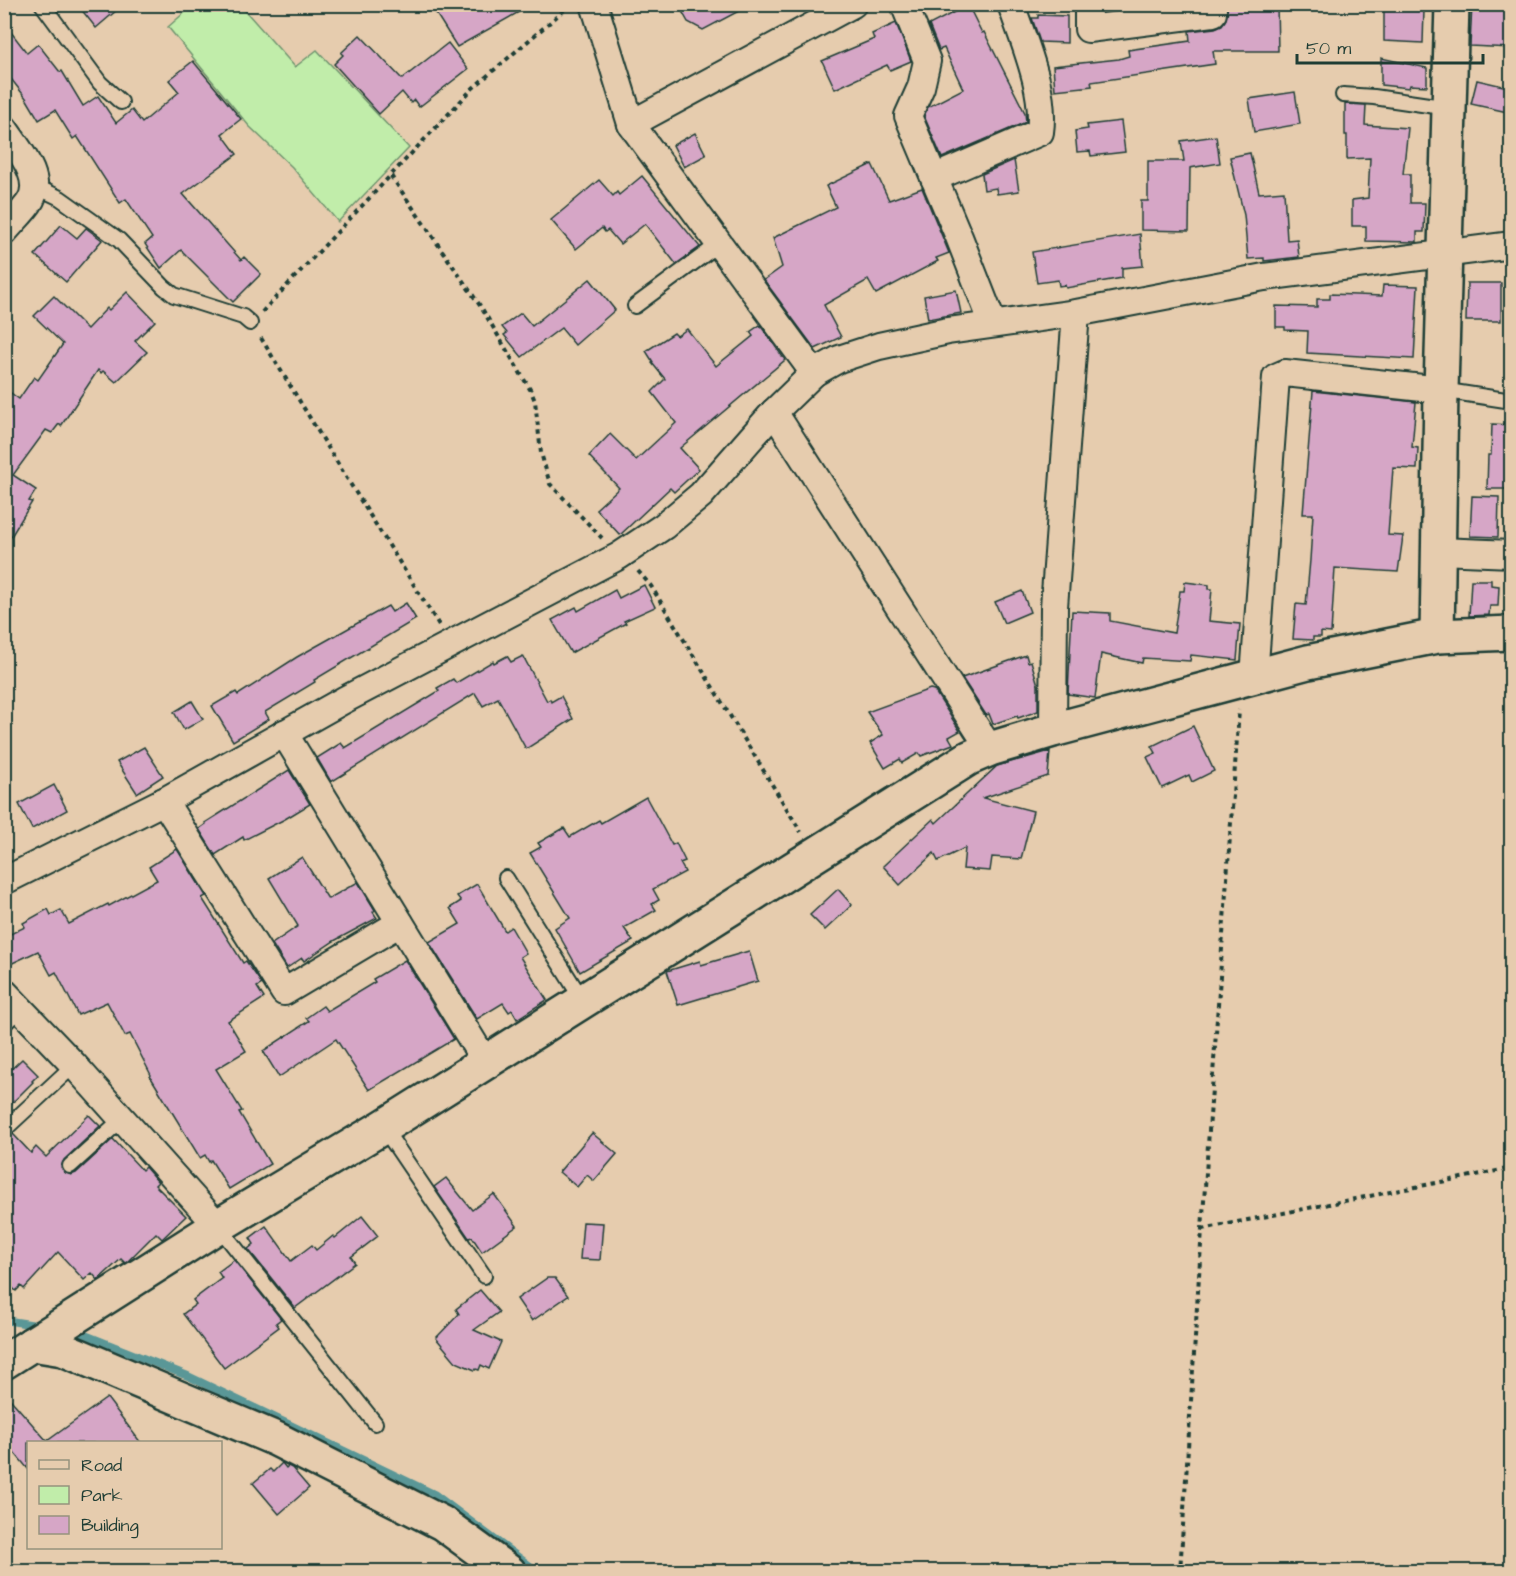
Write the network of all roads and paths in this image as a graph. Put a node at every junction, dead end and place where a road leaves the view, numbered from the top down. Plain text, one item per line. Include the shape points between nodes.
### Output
1 (42, 4) edge
2 (570, 4) edge
3 (594, 4) edge
4 (853, 4) edge
5 (904, 4) edge
6 (1011, 4) edge
7 (1088, 4) edge
8 (1213, 4) edge
9 (1452, 4) edge
10 (1343, 95) dead end
11 (121, 102) dead end
12 (1449, 108) junction
13 (631, 124) junction
14 (4, 128) edge
15 (391, 176) junction
16 (934, 178) junction
17 (35, 186) junction
18 (4, 232) edge
19 (720, 243) junction
20 (1512, 245) edge
21 (1446, 253) junction
22 (635, 306) dead end
23 (1076, 313) junction
24 (250, 323) junction
25 (993, 324) junction
26 (814, 373) junction
27 (1441, 390) junction
28 (1512, 401) edge
29 (774, 412) junction
30 (1438, 551) junction
31 (1512, 554) edge
32 (619, 556) junction
33 (1512, 633) edge
34 (1437, 636) junction
35 (451, 643) junction
36 (1247, 678) junction
37 (1053, 730) junction
38 (284, 733) junction
39 (990, 749) junction
40 (164, 801) junction
41 (815, 856) junction
42 (506, 878) dead end
43 (4, 880) edge
44 (400, 923) junction
45 (583, 1001) junction
46 (10, 1008) edge
47 (486, 1063) junction
48 (74, 1065) junction
49 (122, 1119) junction
50 (383, 1127) junction
51 (4, 1131) edge
52 (70, 1166) dead end
53 (1512, 1168) edge
54 (218, 1226) junction
55 (1202, 1229) junction
56 (484, 1276) dead end
57 (37, 1335) edge
58 (4, 1362) edge
59 (375, 1424) dead end
60 (509, 1572) edge
61 (1180, 1572) edge

1 - 11 lane via 100,83
2 - 15 path via 473,88
3 - 13 street
4 - 13 street
5 - 16 street via 927,61 908,116
6 - 16 street via 1038,90 1040,132
7 - 8 street via 1088,29 1213,13
9 - 12 street
10 - 12 lane
12 - 21 street
13 - 19 street
14 - 17 street via 32,172
15 - 24 path
15 - 32 path via 481,307 531,391 550,484
16 - 25 street
17 - 18 street via 30,202
17 - 24 lane via 60,198 119,240 174,294 243,316
19 - 22 lane
19 - 26 street
20 - 21 street
21 - 23 street via 1264,277
21 - 27 street
23 - 25 street
23 - 37 street via 1054,607
24 - 35 path
25 - 26 street via 879,346 839,359
26 - 29 street
27 - 28 lane
27 - 30 street
27 - 36 street via 1285,373 1276,376
29 - 32 street via 702,495
29 - 39 street
30 - 31 street
30 - 34 street
32 - 35 street
32 - 41 path via 651,586
33 - 34 street
34 - 36 street
35 - 38 street
36 - 37 street
36 - 55 path
37 - 39 street
38 - 40 street
38 - 44 street
39 - 41 street via 969,758
40 - 43 street
40 - 44 street via 284,992
41 - 45 street
42 - 45 lane
44 - 47 street
45 - 47 street
46 - 48 street
47 - 50 street
48 - 49 street
48 - 51 lane
49 - 52 lane
49 - 54 street
50 - 54 street
50 - 56 lane
53 - 55 path
54 - 57 street
54 - 59 lane
55 - 61 path
57 - 58 street
57 - 60 street via 63,1350 276,1439 442,1523

